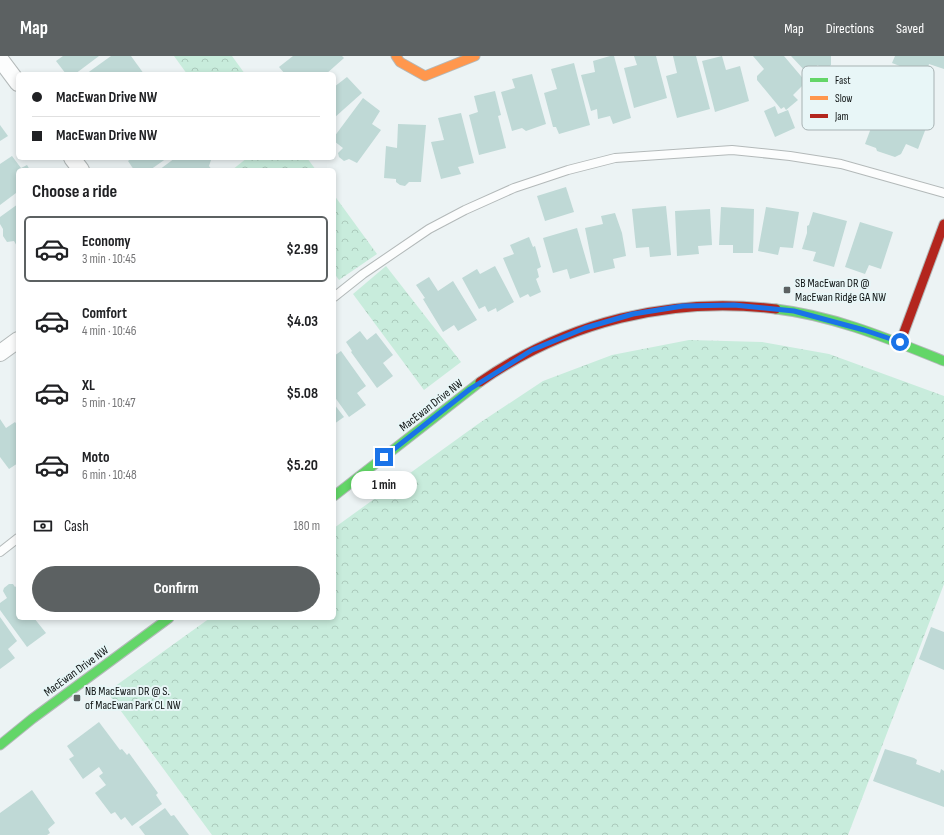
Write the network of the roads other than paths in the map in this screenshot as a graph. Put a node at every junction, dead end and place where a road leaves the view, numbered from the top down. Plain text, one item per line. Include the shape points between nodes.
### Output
1 (396, 56) edge
2 (474, 56) edge
3 (0, 59) edge
4 (16, 80) edge
5 (944, 192) edge
6 (944, 224) edge
7 (336, 295) edge
8 (16, 341) edge
9 (900, 342) junction
10 (0, 353) edge
11 (944, 361) edge
12 (336, 494) edge
13 (16, 540) edge
14 (0, 552) edge
15 (165, 620) edge
16 (0, 745) edge

1 - 2 street via 400,62 425,76
3 - 4 street
5 - 7 lane via 841,164 790,156 732,150 616,158 568,170 514,188 465,210 429,229 362,274
6 - 9 street
8 - 10 street
9 - 11 street, MacEwan Drive NW
9 - 12 street, MacEwan Drive NW via 794,311 734,305 683,306 633,314 585,328 532,350 470,389
13 - 14 lane
15 - 16 street, MacEwan Drive NW via 32,718

